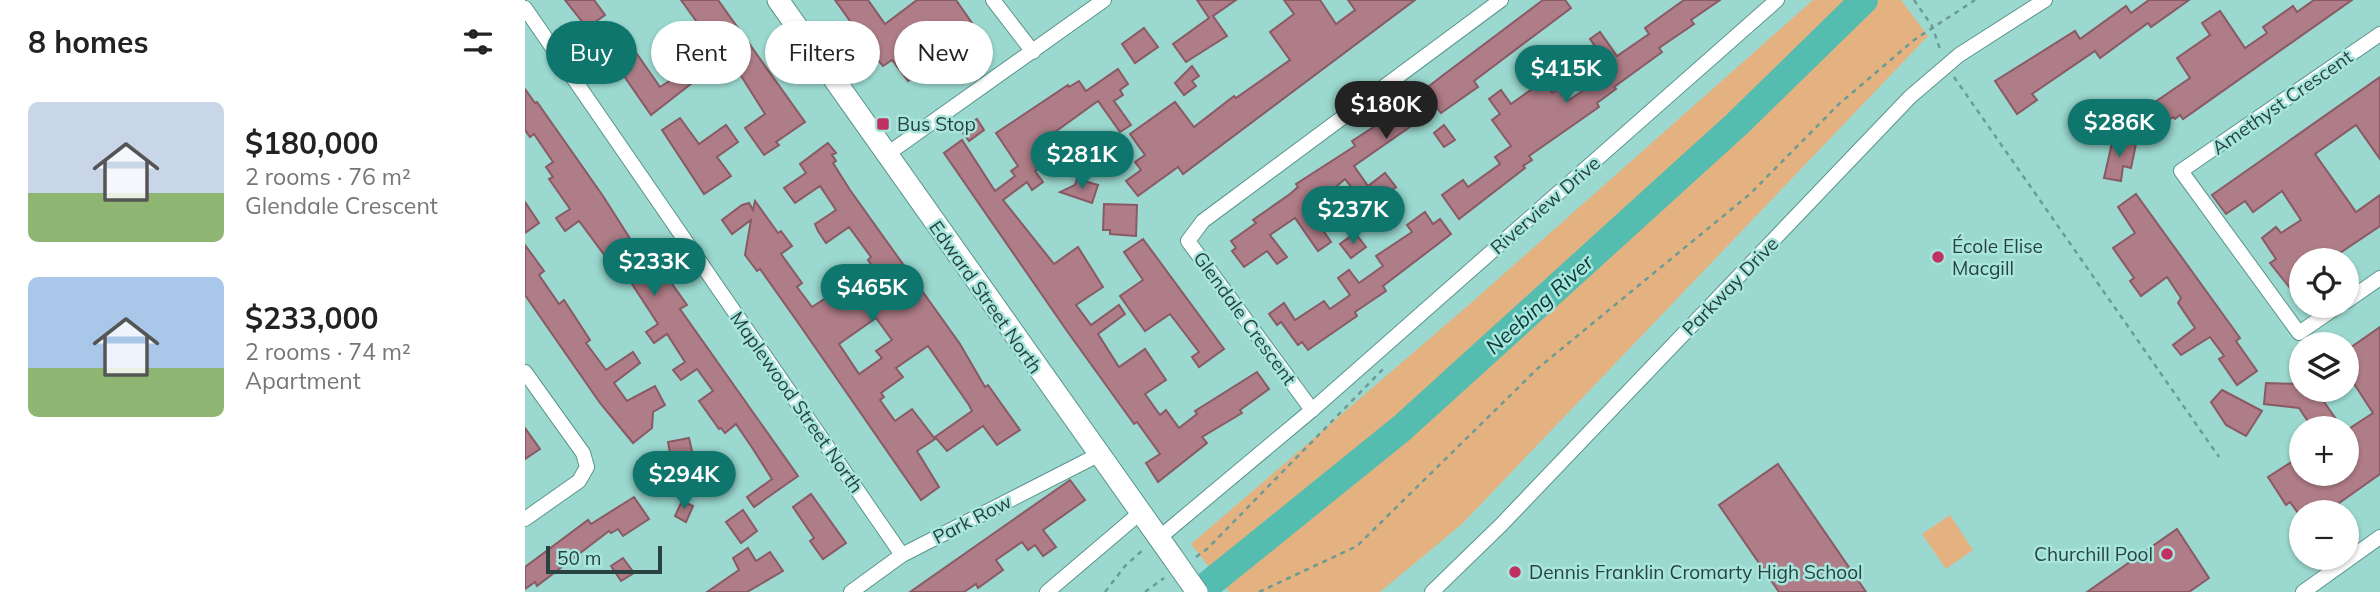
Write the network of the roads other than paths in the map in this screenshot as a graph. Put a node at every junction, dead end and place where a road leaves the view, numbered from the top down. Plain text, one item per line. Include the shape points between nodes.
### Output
1 (779, 0) edge
2 (993, 0) edge
3 (1104, 0) edge
4 (1501, 0) edge
5 (1777, 0) edge
6 (2045, 0) edge
7 (525, 8) edge
8 (2380, 34) edge
9 (1033, 51) junction
10 (886, 155) junction
11 (2380, 278) edge
12 (2359, 293) edge
13 (2321, 318) edge
14 (525, 372) edge
15 (1312, 410) junction
16 (1098, 455) junction
17 (1140, 513) junction
18 (525, 519) edge
19 (2380, 537) edge
20 (1172, 552) junction
21 (902, 555) junction
22 (851, 592) edge
23 (1047, 592) edge
24 (1196, 592) edge
25 (1432, 592) edge
26 (2303, 592) edge

1 - 10 main road, Edward Street North
2 - 9 street
3 - 9 street
4 - 15 street, Glendale Crescent via 1203,221 1188,241
5 - 15 street, Riverview Drive
6 - 25 street, Parkway Drive via 1946,65 1910,97
7 - 21 street, Maplewood Street North
8 - 13 street, Amethyst Crescent via 2181,171 2299,333
9 - 10 street
10 - 16 main road, Edward Street North
11 - 12 street
14 - 18 street via 583,453 587,467 579,481
15 - 20 street, Riverview Drive
16 - 17 main road, Edward Street North
16 - 21 street, Park Row
17 - 20 main road, Edward Street North
17 - 23 street
19 - 26 street
20 - 24 main road, Edward Street North, bridge
21 - 22 street, Park Row

